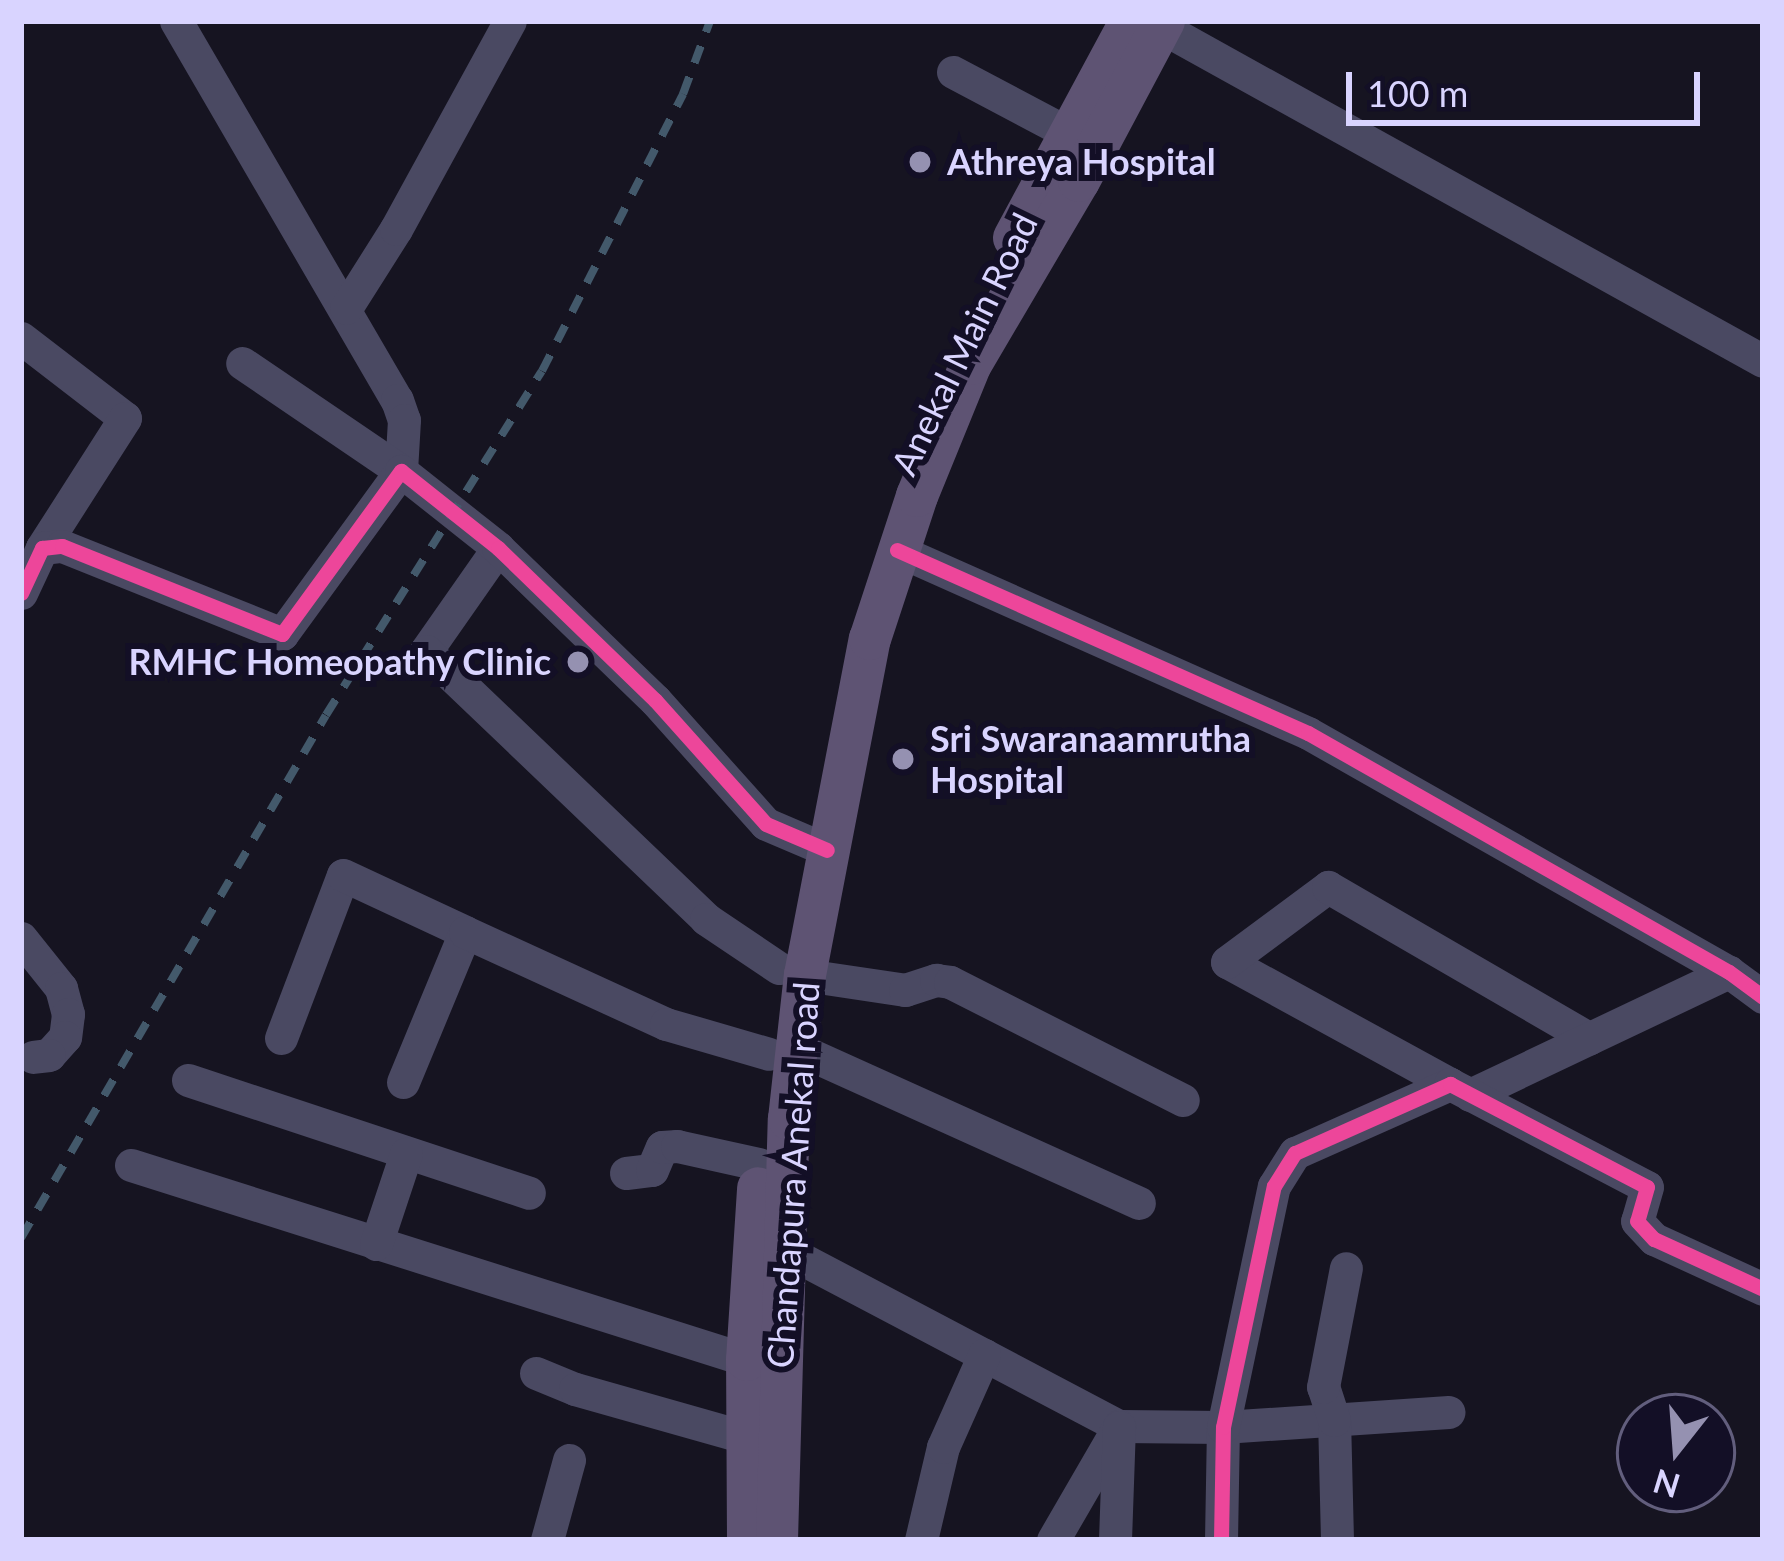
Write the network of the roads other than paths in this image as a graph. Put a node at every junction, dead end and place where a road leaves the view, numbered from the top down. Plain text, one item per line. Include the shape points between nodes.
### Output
1 (176, 21) edge
2 (510, 21) edge
3 (1152, 23) edge
4 (953, 72) dead end
5 (1070, 134) junction
6 (346, 308) junction
7 (21, 338) edge
8 (1763, 361) edge
9 (242, 363) dead end
10 (400, 471) junction
11 (52, 547) junction
12 (498, 548) junction
13 (897, 550) junction
14 (21, 593) edge
15 (814, 846) junction
16 (465, 932) junction
17 (21, 938) edge
18 (792, 972) junction
19 (1729, 972) junction
20 (1763, 997) edge
21 (1588, 1038) junction
22 (281, 1039) dead end
23 (783, 1052) junction
24 (25, 1062) edge
25 (188, 1080) dead end
26 (403, 1082) dead end
27 (1460, 1089) junction
28 (1183, 1100) dead end
29 (406, 1154) junction
30 (759, 1164) junction
31 (130, 1166) dead end
32 (626, 1174) dead end
33 (529, 1193) dead end
34 (1139, 1203) dead end
35 (376, 1244) junction
36 (783, 1249) junction
37 (1346, 1268) dead end
38 (1763, 1289) edge
39 (985, 1355) junction
40 (747, 1360) junction
41 (536, 1373) dead end
42 (1449, 1412) dead end
43 (1334, 1420) junction
44 (1118, 1426) junction
45 (1222, 1427) junction
46 (763, 1443) junction
47 (569, 1460) dead end
48 (548, 1540) edge
49 (748, 1540) edge
50 (777, 1540) edge
51 (921, 1540) edge
52 (1053, 1540) edge
53 (1115, 1540) edge
54 (1221, 1540) edge
55 (1337, 1540) edge

1 - 6 street
2 - 6 street
3 - 5 main road, Anekal Main Road
3 - 8 street
3 - 13 main road via 1079,181 971,364
4 - 5 street
5 - 15 main road, Anekal Main Road via 904,458 860,599
6 - 10 street via 398,400
7 - 11 street via 125,418
9 - 10 street
10 - 11 street via 282,634
10 - 12 street
11 - 14 street
12 - 15 street via 655,700 766,824
12 - 18 street via 426,651 706,919
13 - 15 main road
13 - 19 street via 1308,733
15 - 18 main road, Anekal Main Road
16 - 22 street via 343,875
16 - 23 street via 666,1024
16 - 26 street
17 - 24 street via 61,988 68,1015 65,1036 49,1055
18 - 23 main road, Anekal Main Road
18 - 28 street via 905,990 950,982
19 - 20 street
19 - 21 street
21 - 27 street
21 - 27 street via 1328,887 1227,962
23 - 30 main road, Anekal Main Road
23 - 34 street
23 - 36 main road, Chandapura Anekal road
25 - 29 street
27 - 38 street via 1647,1187 1636,1221 1654,1238
27 - 45 street via 1295,1153 1282,1169
29 - 33 street
29 - 35 street
30 - 32 street via 662,1147 652,1170
30 - 40 main road, Anekal Main Road
31 - 35 street
35 - 40 street
36 - 39 street
36 - 46 main road, Chandapura Anekal road
37 - 43 street via 1323,1387
39 - 44 street
39 - 51 street via 944,1447
40 - 46 main road, Anekal Main Road
41 - 46 street
42 - 43 street
43 - 45 street
43 - 55 street
44 - 45 street
44 - 52 street
44 - 53 street
45 - 54 street
46 - 49 main road, Anekal Main Road
46 - 50 main road, Chandapura Anekal road
47 - 48 street

